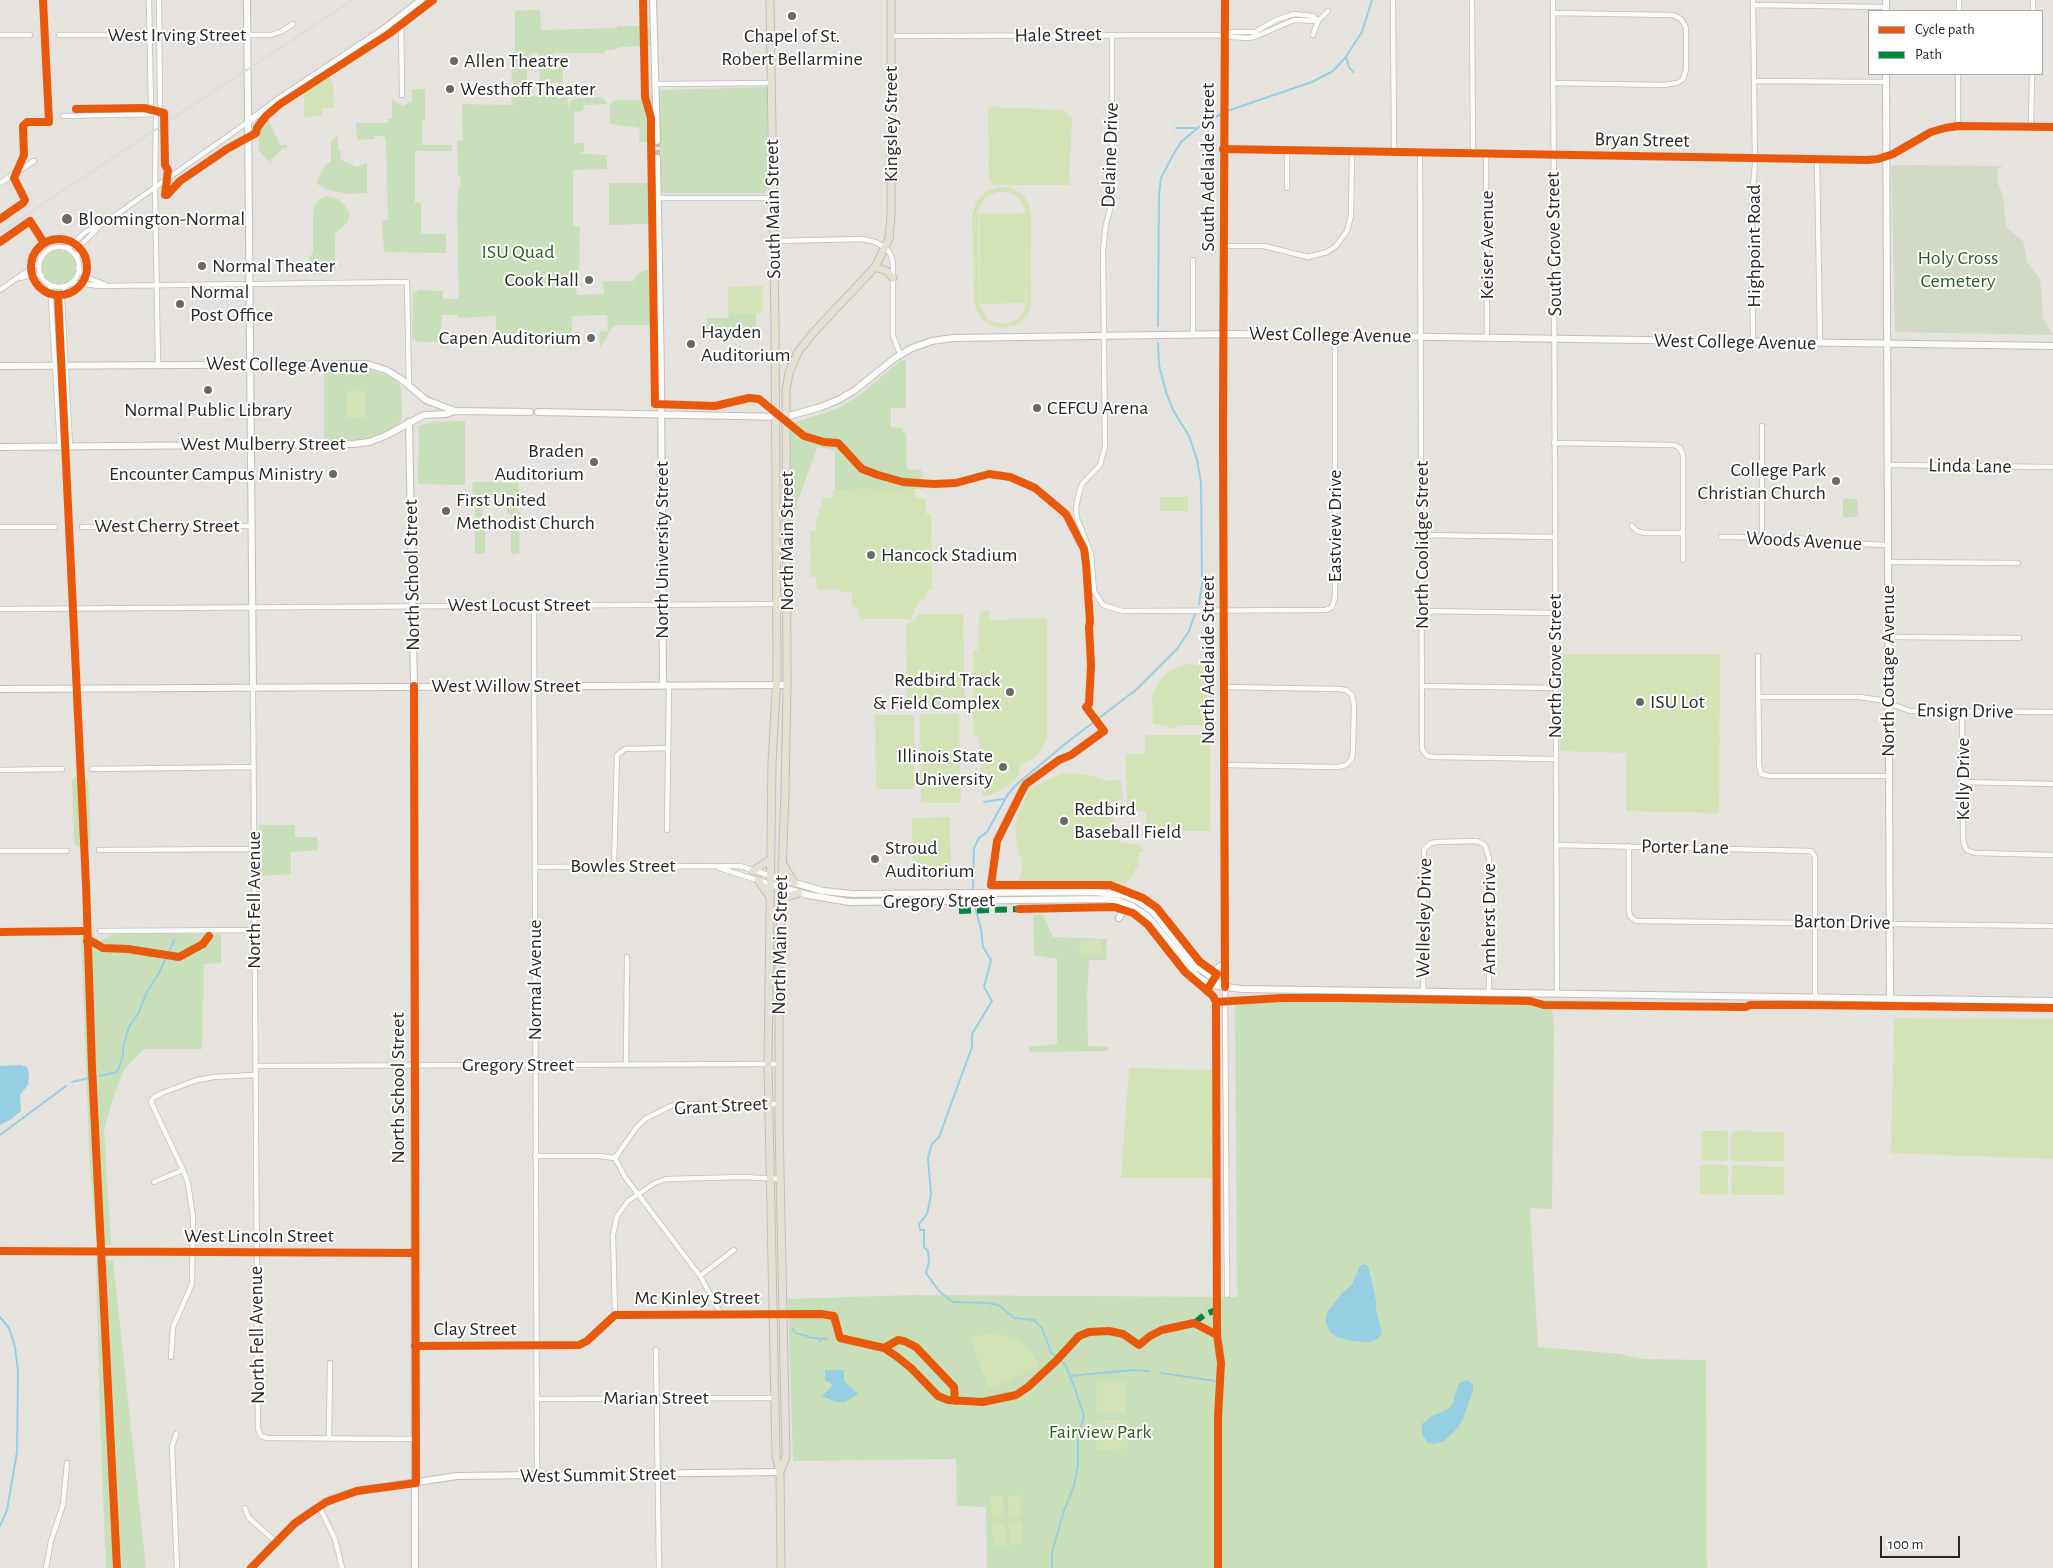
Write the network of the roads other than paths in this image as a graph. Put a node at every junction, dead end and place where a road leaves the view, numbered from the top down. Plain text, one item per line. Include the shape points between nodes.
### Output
1 (149, 0) edge
2 (159, 0) edge
3 (247, 0) edge
4 (421, 0) edge
5 (653, 0) edge
6 (770, 0) edge
7 (891, 0) edge
8 (1225, 0) edge
9 (1393, 0) edge
10 (1472, 0) edge
11 (1553, 0) edge
12 (1753, 2) edge
13 (1886, 6) edge
14 (1328, 11) dead end
15 (1553, 13) junction
16 (401, 16) junction
17 (1318, 21) junction
18 (293, 24) dead end
19 (149, 34) junction
20 (159, 34) junction
21 (247, 34) junction
22 (0, 35) edge
23 (30, 35) dead end
24 (59, 35) dead end
25 (1112, 35) junction
26 (1225, 35) junction
27 (1313, 35) dead end
28 (891, 36) junction
29 (1886, 75) edge
30 (1958, 75) edge
31 (2032, 75) edge
32 (1754, 81) junction
33 (1886, 82) junction
34 (771, 83) junction
35 (1553, 83) junction
36 (656, 84) junction
37 (402, 95) dead end
38 (156, 114) junction
39 (63, 116) dead end
40 (248, 122) junction
41 (1958, 126) junction
42 (2031, 126) junction
43 (2053, 127) edge
44 (657, 141) tunnel mouth
45 (1223, 149) junction
46 (1287, 150) junction
47 (1352, 151) junction
48 (1394, 152) junction
49 (1420, 152) junction
50 (1473, 153) junction
51 (1486, 153) junction
52 (1553, 154) junction
53 (1887, 156) junction
54 (657, 158) tunnel mouth
55 (1754, 158) junction
56 (1817, 159) junction
57 (34, 161) dead end
58 (0, 183) edge
59 (155, 187) junction
60 (1287, 188) dead end
61 (658, 198) junction
62 (773, 198) junction
63 (100, 226) junction
64 (774, 241) junction
65 (1225, 246) junction
66 (64, 248) junction
67 (886, 248) junction
68 (77, 258) junction
69 (1193, 260) dead end
70 (40, 262) junction
71 (875, 267) junction
72 (78, 268) junction
73 (42, 276) junction
74 (19, 278) junction
75 (893, 278) junction
76 (250, 283) junction
77 (50, 284) junction
78 (156, 284) junction
79 (67, 285) junction
80 (105, 285) junction
81 (0, 290) edge
82 (1193, 334) junction
83 (1224, 334) junction
84 (1103, 336) junction
85 (1335, 336) junction
86 (1422, 336) junction
87 (1487, 338) junction
88 (1555, 339) junction
89 (1754, 342) junction
90 (1820, 343) junction
91 (1887, 344) junction
92 (2053, 346) edge
93 (900, 354) junction
94 (251, 364) junction
95 (158, 365) junction
96 (0, 366) edge
97 (61, 366) junction
98 (409, 386) junction
99 (455, 411) junction
100 (530, 412) dead end
101 (538, 412) dead end
102 (661, 414) junction
103 (785, 417) junction
104 (775, 418) junction
105 (409, 422) junction
106 (1762, 426) dead end
107 (1554, 443) junction
108 (251, 445) junction
109 (65, 446) junction
110 (0, 447) edge
111 (1888, 465) junction
112 (2053, 467) edge
113 (55, 526) dead end
114 (252, 526) junction
115 (1632, 526) dead end
116 (0, 527) edge
117 (82, 527) dead end
118 (1684, 533) junction
119 (1422, 535) junction
120 (1555, 537) junction
121 (1721, 537) dead end
122 (1762, 538) junction
123 (1888, 545) junction
124 (1683, 560) dead end
125 (1888, 562) junction
126 (2018, 564) dead end
127 (662, 604) junction
128 (776, 604) junction
129 (787, 604) junction
130 (534, 605) junction
131 (412, 606) junction
132 (253, 607) junction
133 (0, 609) edge
134 (1224, 609) junction
135 (1422, 611) junction
136 (1555, 613) junction
137 (1888, 637) junction
138 (2019, 638) dead end
139 (1758, 656) dead end
140 (666, 685) junction
141 (777, 685) junction
142 (787, 685) junction
143 (414, 686) junction
144 (534, 686) junction
145 (1224, 686) junction
146 (1422, 686) junction
147 (253, 688) junction
148 (1556, 688) junction
149 (0, 689) edge
150 (1758, 697) junction
151 (1889, 704) junction
152 (1962, 711) junction
153 (2053, 712) edge
154 (668, 748) junction
155 (1556, 759) junction
156 (1224, 765) junction
157 (254, 768) junction
158 (62, 769) dead end
159 (0, 770) edge
160 (92, 770) dead end
161 (1889, 776) junction
162 (1963, 782) junction
163 (2053, 784) edge
164 (667, 830) dead end
165 (1428, 845) joint
166 (1556, 845) junction
167 (1629, 846) junction
168 (254, 849) junction
169 (99, 850) dead end
170 (0, 851) edge
171 (67, 851) dead end
172 (2053, 854) edge
173 (771, 859) junction
174 (781, 862) junction
175 (614, 866) junction
176 (711, 866) junction
177 (535, 867) junction
178 (753, 871) junction
179 (770, 876) junction
180 (758, 880) junction
181 (781, 883) junction
182 (794, 883) junction
183 (770, 884) junction
184 (799, 893) junction
185 (770, 897) junction
186 (780, 906) junction
187 (1132, 906) junction
188 (1119, 918) dead end
189 (1815, 922) junction
190 (1889, 923) junction
191 (2053, 926) edge
192 (254, 930) junction
193 (82, 931) dead end
194 (100, 931) dead end
195 (0, 932) edge
196 (626, 957) dead end
197 (1225, 963) junction
198 (1203, 972) junction
199 (1225, 987) junction
200 (1424, 992) junction
201 (1489, 993) junction
202 (1557, 994) junction
203 (1815, 998) junction
204 (1890, 999) junction
205 (2053, 1001) edge
206 (535, 1064) junction
207 (626, 1064) junction
208 (768, 1064) junction
209 (779, 1064) junction
210 (256, 1066) junction
211 (415, 1066) junction
212 (255, 1075) junction
213 (769, 1104) junction
214 (779, 1104) junction
215 (535, 1156) junction
216 (615, 1158) junction
217 (183, 1170) junction
218 (769, 1177) junction
219 (779, 1179) junction
220 (154, 1182) dead end
221 (638, 1194) junction
222 (734, 1250) dead end
223 (0, 1251) edge
224 (194, 1252) junction
225 (256, 1252) junction
226 (415, 1252) junction
227 (700, 1276) junction
228 (1226, 1295) dead end
229 (721, 1314) junction
230 (777, 1314) junction
231 (615, 1315) junction
232 (536, 1345) junction
233 (415, 1346) junction
234 (656, 1350) dead end
235 (171, 1357) dead end
236 (330, 1363) dead end
237 (656, 1398) junction
238 (775, 1398) junction
239 (537, 1399) junction
240 (176, 1434) dead end
241 (329, 1439) junction
242 (415, 1439) junction
243 (67, 1463) dead end
244 (780, 1472) junction
245 (658, 1474) junction
246 (537, 1475) junction
247 (416, 1482) junction
248 (319, 1506) junction
249 (245, 1508) dead end
250 (276, 1542) junction
251 (46, 1568) edge
252 (177, 1568) edge
253 (251, 1568) edge
254 (342, 1568) edge
255 (415, 1568) edge
256 (659, 1568) edge
257 (781, 1568) edge

1 - 19 street
2 - 20 street
3 - 21 main road, North Fell Avenue
4 - 16 main road
5 - 36 main road
6 - 34 main road, South Main Street
7 - 28 main road, Kingsley Street
8 - 26 main road, South Adelaide Street
9 - 48 street
10 - 50 street
11 - 15 street, South Grove Street
12 - 13 street
12 - 32 street, Highpoint Road
14 - 17 street
15 - 35 street, South Grove Street
15 - 35 street via 1673,15 1681,19 1686,28 1686,70 1675,84
16 - 37 street
16 - 40 main road
17 - 26 street, Hale Street via 1312,16 1294,14 1255,32
17 - 27 street
18 - 21 street, West Irving Street via 276,34
19 - 20 street, West Irving Street
19 - 24 street, West Irving Street
19 - 38 street via 151,108
20 - 21 street, West Irving Street
20 - 38 street via 160,108
21 - 40 main road, North Fell Avenue
22 - 23 street
25 - 26 street, Hale Street
25 - 28 street, Hale Street
25 - 84 street, Delaine Drive via 1112,202 1104,238
26 - 45 main road, South Adelaide Street
28 - 67 main road, Kingsley Street via 892,216
29 - 33 main road, North Cottage Avenue
30 - 41 street
31 - 42 street
32 - 33 street
32 - 55 street, Highpoint Road
33 - 53 main road, North Cottage Avenue
34 - 36 street
34 - 62 main road, South Main Street
35 - 52 street, South Grove Street
36 - 44 main road
38 - 39 street
38 - 59 street
40 - 59 street
40 - 76 main road, North Fell Avenue
41 - 42 street, Bryan Street
41 - 53 street, Bryan Street via 1931,132
42 - 43 street, Bryan Street
45 - 46 street, Bryan Street
45 - 65 main road, South Adelaide Street
46 - 47 street, Bryan Street
46 - 60 street
47 - 48 street, Bryan Street
47 - 65 street via 1351,216 1347,231 1336,246 1308,257 1264,246
48 - 49 street, Bryan Street
49 - 50 street, Bryan Street
49 - 86 street, North Coolidge Street
50 - 51 street, Bryan Street
51 - 52 street, Bryan Street
51 - 87 street, Keiser Avenue
52 - 55 street, Bryan Street
52 - 88 street, South Grove Street
53 - 56 street, Bryan Street via 1867,160
53 - 91 main road, North Cottage Avenue
54 - 61 main road, North University Street
55 - 56 street, Bryan Street
55 - 89 street, Highpoint Road
56 - 90 street
57 - 58 street
59 - 63 street
59 - 78 street
61 - 62 street
61 - 102 main road, North University Street
62 - 64 main road, South Main Street
63 - 66 street via 85,232 71,246
63 - 68 street via 79,247
64 - 67 street via 863,239
64 - 104 main road, South Main Street
65 - 83 main road, South Adelaide Street
66 - 68 street
66 - 70 street via 50,249
67 - 71 main road, Kingsley Street
67 - 75 street, Kingsley Street via 891,255
68 - 72 street
69 - 82 street
70 - 73 street
70 - 74 street
71 - 75 main road via 887,271
71 - 103 main road, Kingsley Street via 813,333 792,362
72 - 79 street via 77,275
72 - 80 street via 85,277
73 - 74 street via 32,274
73 - 77 street
74 - 81 street
75 - 93 street, Kingsley Street via 894,336
76 - 78 street
76 - 94 main road, North Fell Avenue
76 - 98 street via 407,282
77 - 79 street
77 - 97 street
78 - 80 street
78 - 95 street
79 - 80 street via 76,282
79 - 97 street via 62,298
82 - 83 main road, West College Avenue
82 - 84 main road, West College Avenue
83 - 85 main road, West College Avenue
83 - 134 main road, North Adelaide Street
84 - 93 main road, West College Avenue via 953,338 924,344
84 - 134 street, Delaine Drive via 1104,455 1096,471 1082,484 1076,508 1090,554 1096,597 1114,610
85 - 86 main road, West College Avenue
85 - 134 street, Eastview Drive via 1334,604 1326,610
86 - 87 main road, West College Avenue
86 - 119 street, North Coolidge Street
87 - 88 main road, West College Avenue
88 - 89 main road, West College Avenue
88 - 107 street, North Grove Street
89 - 90 main road, West College Avenue
90 - 91 main road, West College Avenue
91 - 92 main road, West College Avenue
91 - 111 main road, North Cottage Avenue
93 - 103 main road, West College Avenue via 838,400
94 - 95 main road, West College Avenue
94 - 98 main road, West College Avenue via 367,364 386,370
94 - 108 main road, North Fell Avenue
95 - 97 main road, West College Avenue
96 - 97 main road, West College Avenue
97 - 109 street
97 - 109 street
98 - 99 main road, West College Avenue via 426,400
99 - 100 main road, West College Avenue
99 - 105 main road, West Mulberry Street via 424,415
101 - 102 main road, West College Avenue
102 - 104 main road, West College Avenue
102 - 127 main road, North University Street
103 - 104 main road, West College Avenue
103 - 129 main road, North Main Street
104 - 128 main road, North Main Street
105 - 108 main road, West Mulberry Street via 369,442
105 - 131 main road, North School Street
106 - 122 street
107 - 118 street via 1674,445 1680,448 1683,455
107 - 120 street, North Grove Street
108 - 109 main road, West Mulberry Street
108 - 114 main road, North Fell Avenue
109 - 110 main road, West Mulberry Street
111 - 112 street, Linda Lane
111 - 123 main road, North Cottage Avenue
113 - 116 street
114 - 117 street, West Cherry Street
114 - 132 main road, North Fell Avenue
115 - 118 street via 1644,533
118 - 124 street
119 - 120 street
119 - 135 street, North Coolidge Street
120 - 136 street, North Grove Street
121 - 122 street, Woods Avenue
122 - 123 street, Woods Avenue
123 - 125 main road, North Cottage Avenue
125 - 126 street
125 - 137 main road, North Cottage Avenue
127 - 128 street, West Locust Street
127 - 130 street, West Locust Street
127 - 140 main road, North University Street
128 - 129 street, West Locust Street
128 - 141 main road, North Main Street
129 - 142 main road, North Main Street
130 - 131 street, West Locust Street
130 - 144 street, Normal Avenue
131 - 132 street, West Locust Street
131 - 143 main road, North School Street
132 - 133 street, West Locust Street
132 - 147 main road, North Fell Avenue
134 - 145 main road, North Adelaide Street
135 - 136 street
135 - 146 street, North Coolidge Street
136 - 148 street, North Grove Street
137 - 138 street
137 - 151 main road, North Cottage Avenue
139 - 150 street
140 - 141 main road, West Willow Street
140 - 144 main road, West Willow Street
140 - 154 street, North University Street
141 - 142 main road, West Willow Street
141 - 173 main road, North Main Street
142 - 174 main road, North Main Street
143 - 144 main road, West Willow Street
143 - 147 main road, West Willow Street
143 - 211 main road, North School Street
144 - 177 street, Normal Avenue
145 - 156 main road, North Adelaide Street
145 - 156 street via 1346,690 1352,695 1354,705 1354,749 1352,759 1346,765
146 - 148 street
146 - 155 street, North Coolidge Street via 1424,754 1434,758
147 - 149 main road, West Willow Street
147 - 157 street, North Fell Avenue
148 - 155 street, North Grove Street
150 - 151 street, Ensign Drive via 1859,697
150 - 161 street via 1761,774
151 - 152 street, Ensign Drive via 1910,711
151 - 161 main road, North Cottage Avenue
152 - 153 street, Ensign Drive
152 - 162 street, Kelly Drive
154 - 164 street, North University Street
154 - 175 street via 625,749 617,755
155 - 166 street, North Grove Street
156 - 197 main road, North Adelaide Street
157 - 160 street
157 - 168 street, North Fell Avenue
158 - 159 street
161 - 190 main road, North Cottage Avenue
162 - 163 street
162 - 172 street, Kelly Drive via 1963,839 1967,850 1975,853
165 - 200 street, Wellesley Drive via 1423,853
165 - 201 street, Amherst Drive via 1477,841 1485,845 1489,858
166 - 167 street, Porter Lane
166 - 202 street, North Grove Street
167 - 189 street, Porter Lane via 1809,850 1815,857
167 - 189 street, Barton Drive via 1631,918 1639,921
168 - 169 street
168 - 192 street, North Fell Avenue
170 - 171 street
173 - 178 main road
173 - 179 main road, North Main Street
174 - 181 main road, North Main Street
174 - 182 main road
175 - 176 street, Bowles Street
175 - 177 street, Bowles Street
176 - 178 street, Bowles Street via 740,866
176 - 180 street, Bowles Street
177 - 206 street, Normal Avenue
178 - 179 street, Bowles Street
179 - 181 street, Bowles Street
179 - 183 main road, North Main Street
180 - 183 street, Bowles Street
180 - 185 main road
181 - 182 main road, Gregory Street
181 - 183 main road, Gregory Street
181 - 184 main road, Gregory Street
181 - 186 main road, North Main Street
182 - 198 main road, Gregory Street via 822,891 853,894 1101,892 1123,895 1153,912
183 - 185 main road, North Main Street
184 - 186 main road via 787,897
184 - 187 main road, Gregory Street via 849,902 1105,899
185 - 208 main road, North Main Street
186 - 209 main road, North Main Street
187 - 188 main road
187 - 199 main road, Gregory Street via 1147,916 1198,977
189 - 190 street, Barton Drive
189 - 203 street
190 - 191 street, Barton Drive
190 - 204 main road, North Cottage Avenue
192 - 194 street
192 - 210 street, North Fell Avenue
193 - 195 street
196 - 207 street
197 - 198 main road via 1212,972
197 - 199 main road, North Adelaide Street
198 - 199 main road, Gregory Street
199 - 200 main road, Gregory Street via 1242,990
199 - 228 street, North Adelaide Street
200 - 201 main road, Gregory Street
201 - 202 main road, Gregory Street
202 - 203 main road, Gregory Street
203 - 204 main road, Gregory Street
204 - 205 main road, Gregory Street
206 - 207 street, Gregory Street
206 - 211 street, Gregory Street
206 - 215 street, Normal Avenue
207 - 208 street, Gregory Street
208 - 209 street, Gregory Street
208 - 213 main road, North Main Street
209 - 214 main road, North Main Street
210 - 211 street, Gregory Street
210 - 212 street, North Fell Avenue
211 - 226 main road, North School Street
212 - 217 street via 197,1080 153,1098 151,1105
212 - 225 street, North Fell Avenue
213 - 214 street, Grant Street
213 - 216 street, Grant Street via 671,1106 636,1128
213 - 218 main road, North Main Street
214 - 219 main road, North Main Street
215 - 216 street
215 - 232 street, Normal Avenue
216 - 221 street
217 - 220 street
217 - 224 street via 192,1209
218 - 219 street
218 - 221 street via 666,1179
218 - 230 main road, North Main Street
219 - 244 main road, North Main Street via 786,1457
221 - 227 street
221 - 231 street via 621,1208 614,1230
222 - 227 street
223 - 224 street, West Lincoln Street
224 - 225 street, West Lincoln Street
224 - 235 street via 192,1284 173,1327
225 - 226 street, West Lincoln Street
225 - 241 street, North Fell Avenue via 258,1429 261,1436 267,1438
226 - 233 main road, North School Street
227 - 229 street
229 - 230 street, Mc Kinley Street
229 - 231 street, Mc Kinley Street
230 - 238 main road, North Main Street
231 - 232 street, Mc Kinley Street via 587,1341 578,1345
232 - 233 street, Clay Street
232 - 239 street, Normal Avenue
233 - 242 main road, North School Street
234 - 237 street
236 - 241 street
237 - 238 street, Marian Street
237 - 239 street, Marian Street
237 - 245 street
238 - 244 main road, North Main Street via 776,1457
239 - 246 street, Normal Avenue
240 - 252 street via 172,1447
241 - 242 street
242 - 247 main road, North School Street
243 - 251 street via 65,1497
244 - 245 main road, West Summit Street
244 - 257 main road, North Main Street
245 - 246 main road, West Summit Street
245 - 256 street
246 - 247 main road, West Summit Street via 457,1476
247 - 248 main road, West Summit Street via 357,1491
247 - 255 main road, North School Street
248 - 250 main road, West Summit Street
248 - 254 street via 335,1539
249 - 250 street via 249,1518
250 - 253 main road, West Summit Street

